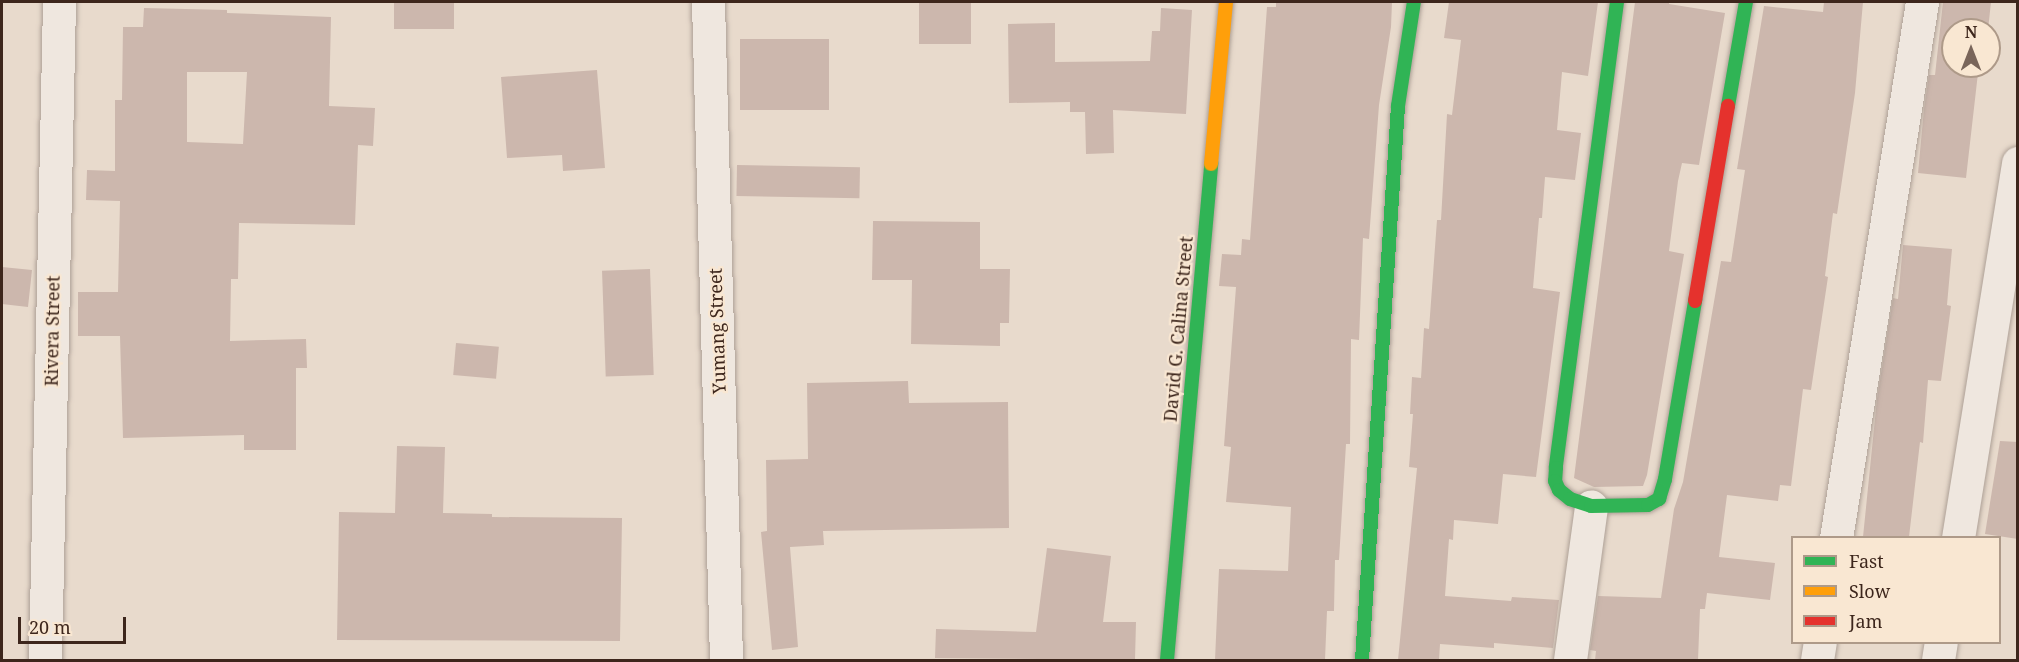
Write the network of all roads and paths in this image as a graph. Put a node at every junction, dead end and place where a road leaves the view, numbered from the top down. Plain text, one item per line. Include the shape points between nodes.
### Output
1 (59, 2) edge
2 (708, 2) edge
3 (1226, 2) edge
4 (1414, 2) edge
5 (1617, 2) edge
6 (1746, 2) edge
7 (1922, 2) edge
8 (2018, 163) edge
9 (1591, 506) junction
10 (1836, 536) edge
11 (1958, 536) edge
12 (1820, 644) edge
13 (1941, 644) edge
14 (45, 660) edge
15 (726, 660) edge
16 (1167, 660) edge
17 (1362, 660) edge
18 (1570, 660) edge
19 (1817, 660) edge
20 (1938, 660) edge

1 - 14 street, Rivera Street
2 - 15 street, Yumang Street
3 - 16 street, David G. Calina Street
4 - 17 street via 1398,106
5 - 9 street via 1555,481 1558,490 1570,499
6 - 9 street via 1659,499 1648,505
7 - 10 street
8 - 11 street
9 - 18 street
12 - 19 street
13 - 20 street

